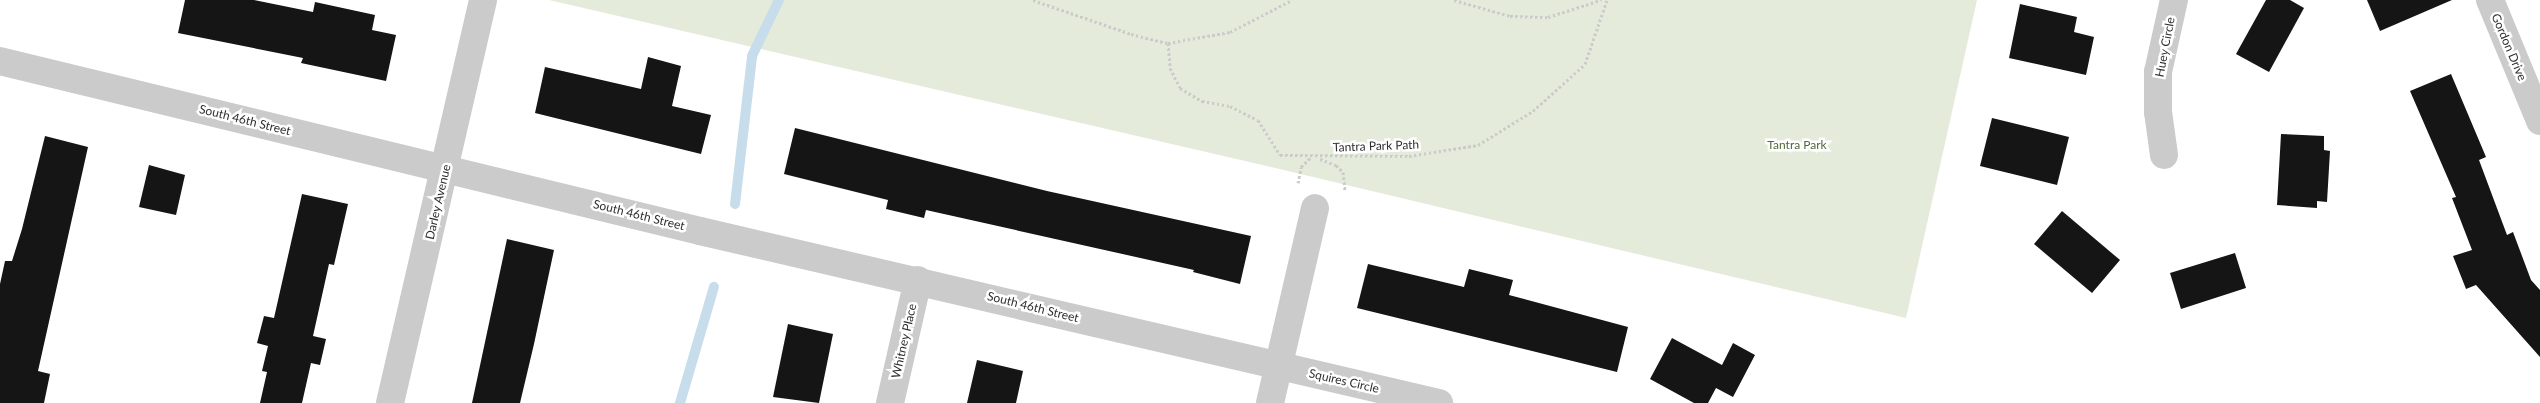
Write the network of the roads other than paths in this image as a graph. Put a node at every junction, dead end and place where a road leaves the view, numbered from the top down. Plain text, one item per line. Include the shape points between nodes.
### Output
1 (483, 0) edge
2 (2174, 0) edge
3 (2490, 0) edge
4 (0, 61) edge
5 (2540, 121) edge
6 (2164, 155) dead end
7 (446, 168) junction
8 (1315, 208) dead end
9 (918, 280) junction
10 (1278, 366) junction
11 (390, 403) edge
12 (890, 403) edge
13 (1270, 403) edge
14 (1439, 403) edge

1 - 7 street, Darley Avenue
2 - 6 street, Huey Circle via 2158,72 2158,112
3 - 5 street, Gordon Drive
4 - 7 street, South 46th Street
7 - 9 street, South 46th Street
7 - 11 street, Darley Avenue
8 - 10 street
9 - 10 street, South 46th Street
9 - 12 street, Whitney Place
10 - 13 street
10 - 14 street, Squires Circle

